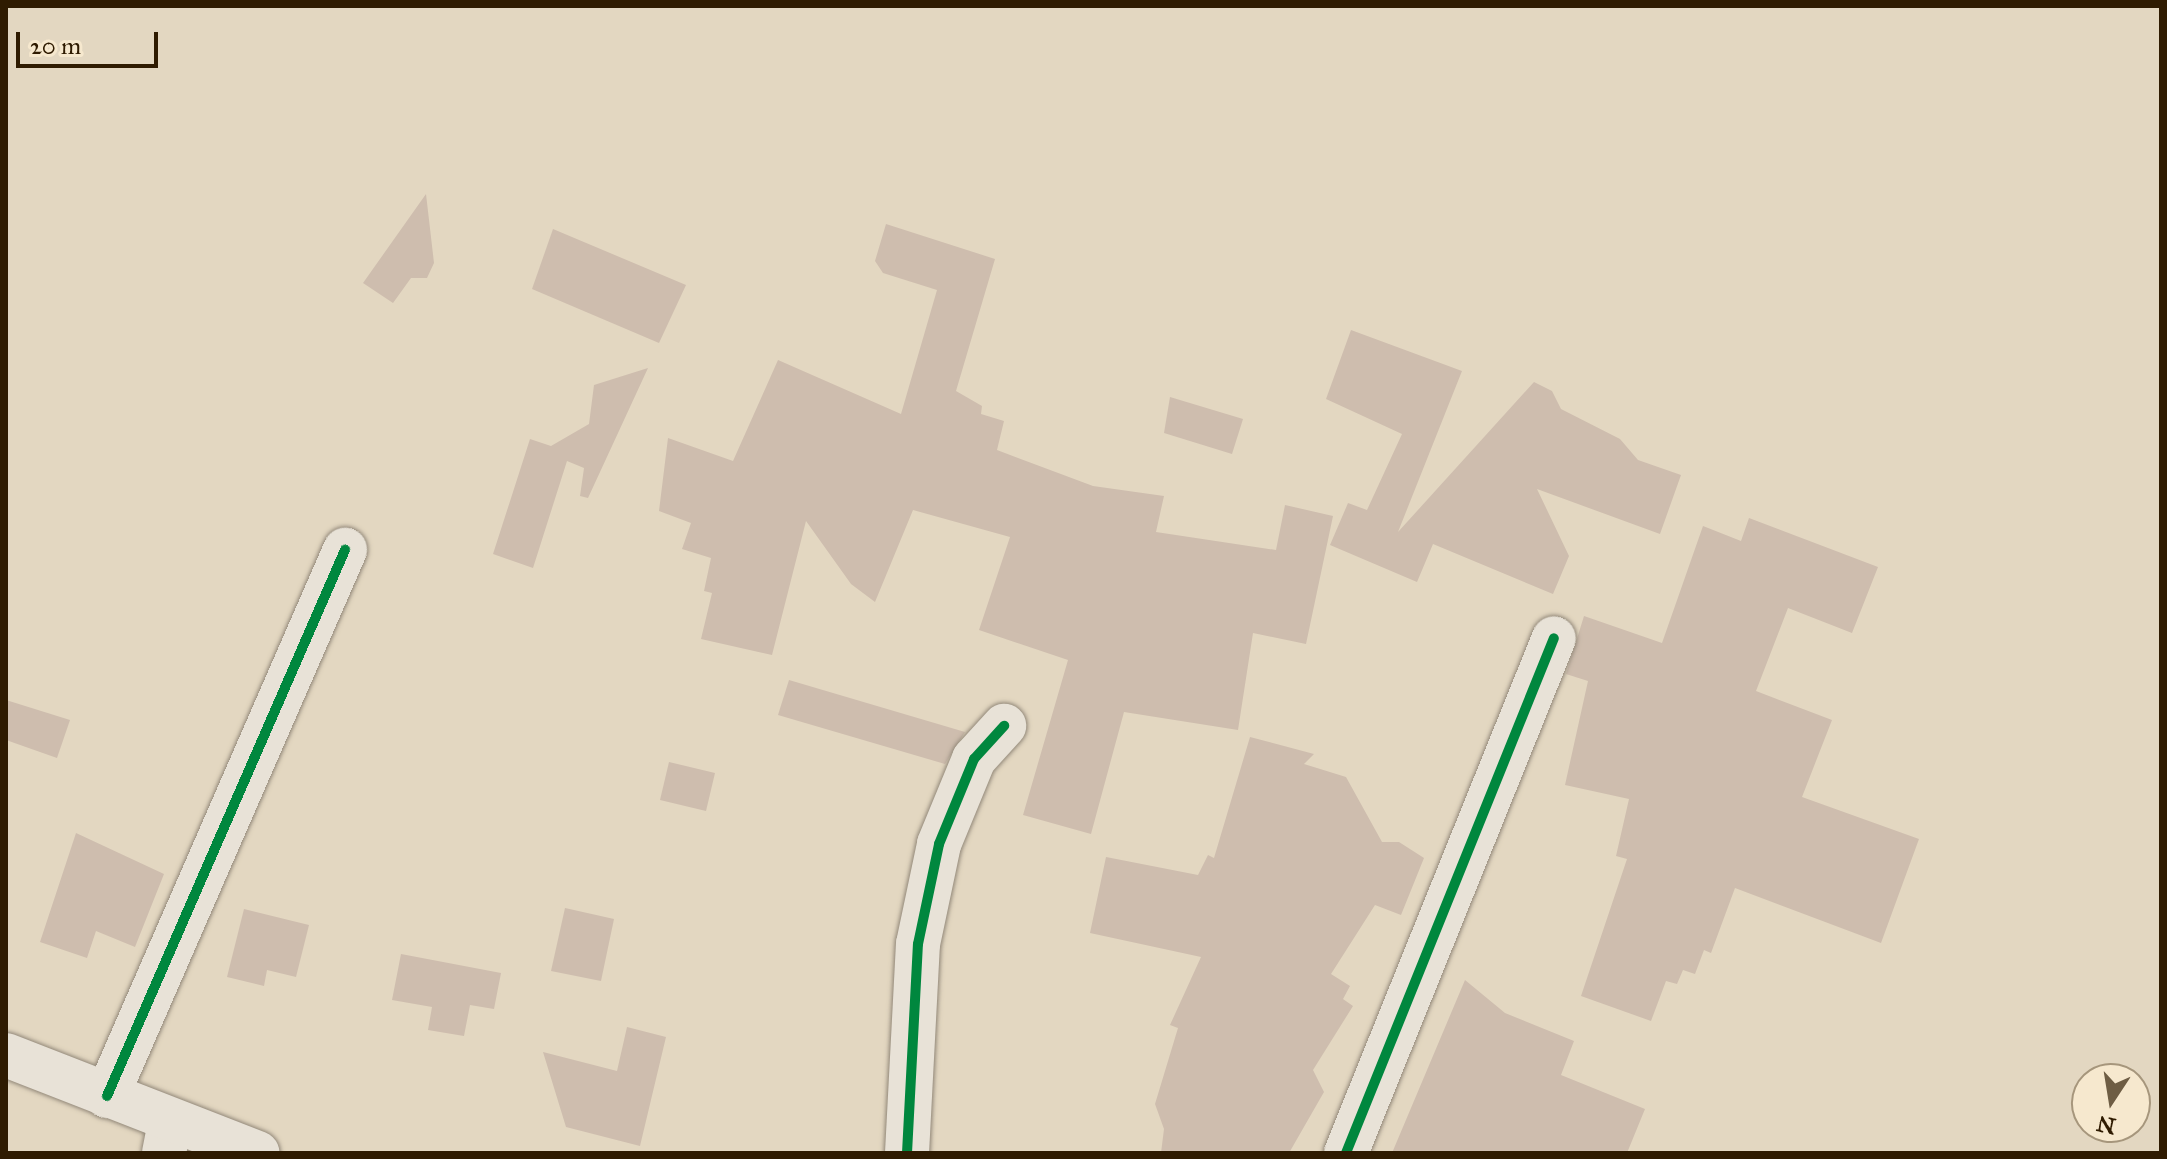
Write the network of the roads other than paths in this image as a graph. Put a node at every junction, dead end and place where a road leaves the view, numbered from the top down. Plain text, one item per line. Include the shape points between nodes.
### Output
1 (345, 550) dead end
2 (1554, 638) dead end
3 (1004, 726) dead end
4 (6, 1055) edge
5 (107, 1096) junction
6 (167, 1137) edge
7 (258, 1153) edge
8 (907, 1153) edge
9 (1346, 1153) edge

1 - 5 street
2 - 9 street
3 - 8 street via 974,759 939,844 918,944
4 - 5 street
5 - 6 street
6 - 7 street

